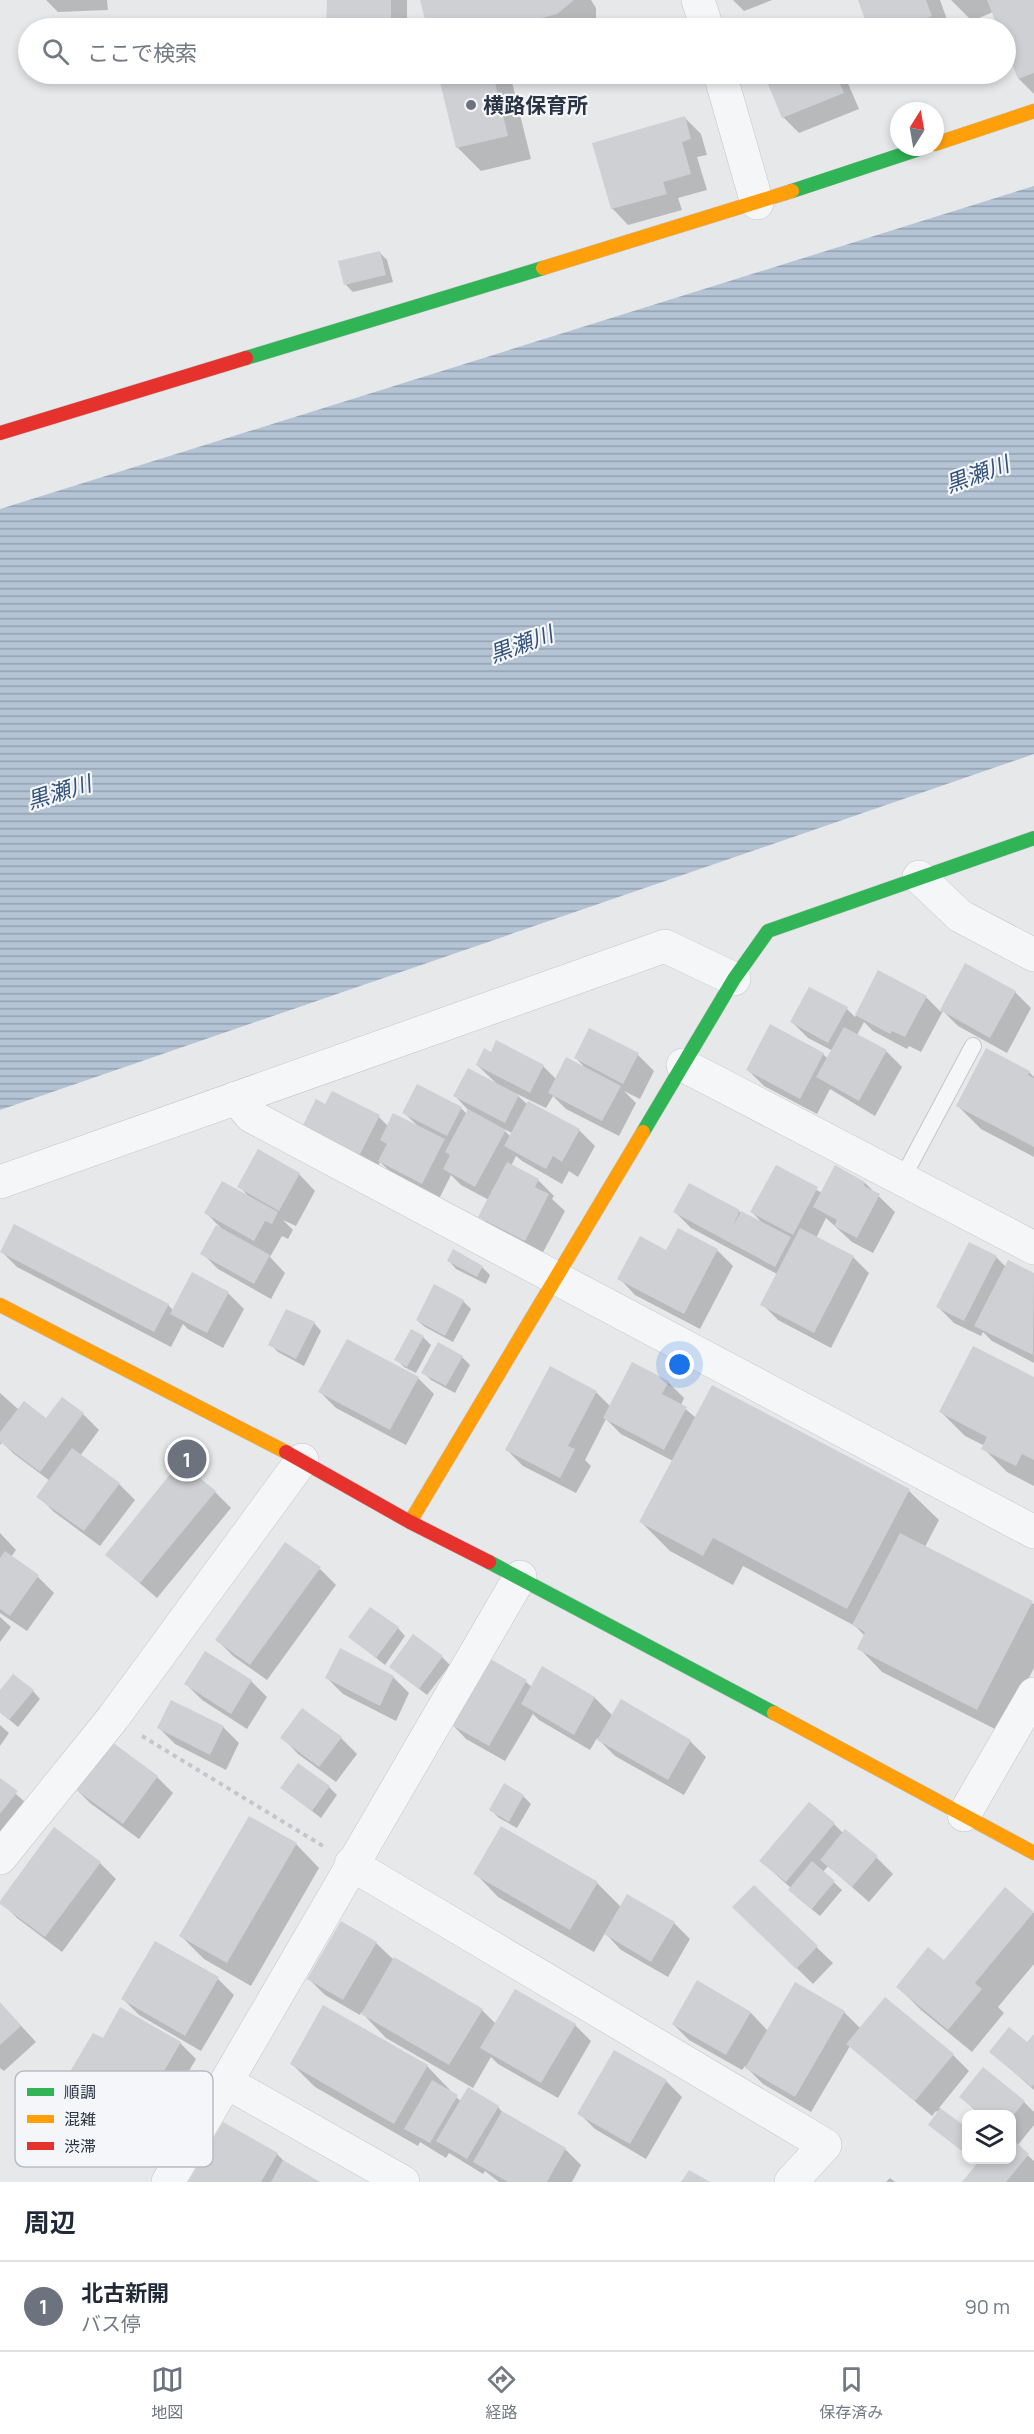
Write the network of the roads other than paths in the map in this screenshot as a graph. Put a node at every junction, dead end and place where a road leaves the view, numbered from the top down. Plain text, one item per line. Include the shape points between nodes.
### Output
1 (698, 0) edge
2 (704, 18) edge
3 (723, 84) edge
4 (1034, 111) edge
5 (944, 141) edge
6 (898, 156) edge
7 (757, 203) junction
8 (0, 433) edge
9 (1034, 838) edge
10 (919, 877) junction
11 (1034, 955) edge
12 (734, 979) junction
13 (973, 1046) dead end
14 (683, 1065) junction
15 (236, 1098) junction
16 (902, 1179) junction
17 (0, 1182) edge
18 (1034, 1248) edge
19 (555, 1279) junction
20 (0, 1305) edge
21 (302, 1460) junction
22 (410, 1521) junction
23 (1034, 1532) edge
24 (520, 1577) junction
25 (1034, 1694) edge
26 (964, 1815) junction
27 (1034, 1852) edge
28 (0, 1858) edge
29 (351, 1864) junction
30 (226, 2082) junction
31 (213, 2104) edge
32 (177, 2167) edge
33 (168, 2182) edge
34 (403, 2182) edge
35 (791, 2182) edge

1 - 2 street
3 - 7 street
4 - 5 street
6 - 7 street
7 - 8 street
9 - 10 street
10 - 11 street via 960,916
10 - 12 street via 768,931
12 - 14 street
12 - 15 street via 665,946
13 - 16 lane
14 - 16 street
14 - 19 street
15 - 17 street
15 - 19 street via 251,1116
16 - 18 street
19 - 22 street
19 - 23 street
20 - 21 street
21 - 22 street
21 - 28 street via 113,1718
22 - 24 street
24 - 26 street
24 - 29 street
25 - 26 street
26 - 27 street
29 - 30 street
29 - 35 street via 825,2145
30 - 31 street
30 - 34 street
32 - 33 street

